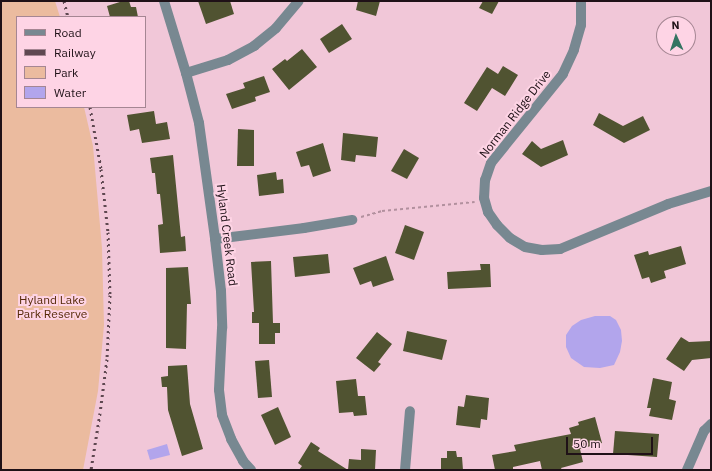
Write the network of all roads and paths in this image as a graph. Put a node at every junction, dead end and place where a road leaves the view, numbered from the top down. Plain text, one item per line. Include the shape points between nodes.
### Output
1 (164, 1) edge
2 (299, 1) edge
3 (581, 1) edge
4 (186, 73) junction
5 (711, 191) edge
6 (484, 198) junction
7 (352, 220) joint
8 (215, 239) junction
9 (410, 411) dead end
10 (711, 424) edge
11 (251, 470) edge
12 (405, 470) edge
13 (687, 470) edge

1 - 4 street, Hyland Creek Road
2 - 4 street via 276,28 254,46 228,60
3 - 6 street, Norman Ridge Drive via 581,25 574,50 563,74 491,163 485,180
4 - 8 street, Hyland Creek Road via 199,123
5 - 6 street, Norman Ridge Drive via 668,204 560,249 542,250 525,247 510,238 496,225 488,212
6 - 7 path via 382,211
7 - 8 street
8 - 11 street, Hyland Creek Road via 221,291 219,390 222,415 231,439
9 - 12 street
10 - 13 street via 704,432

